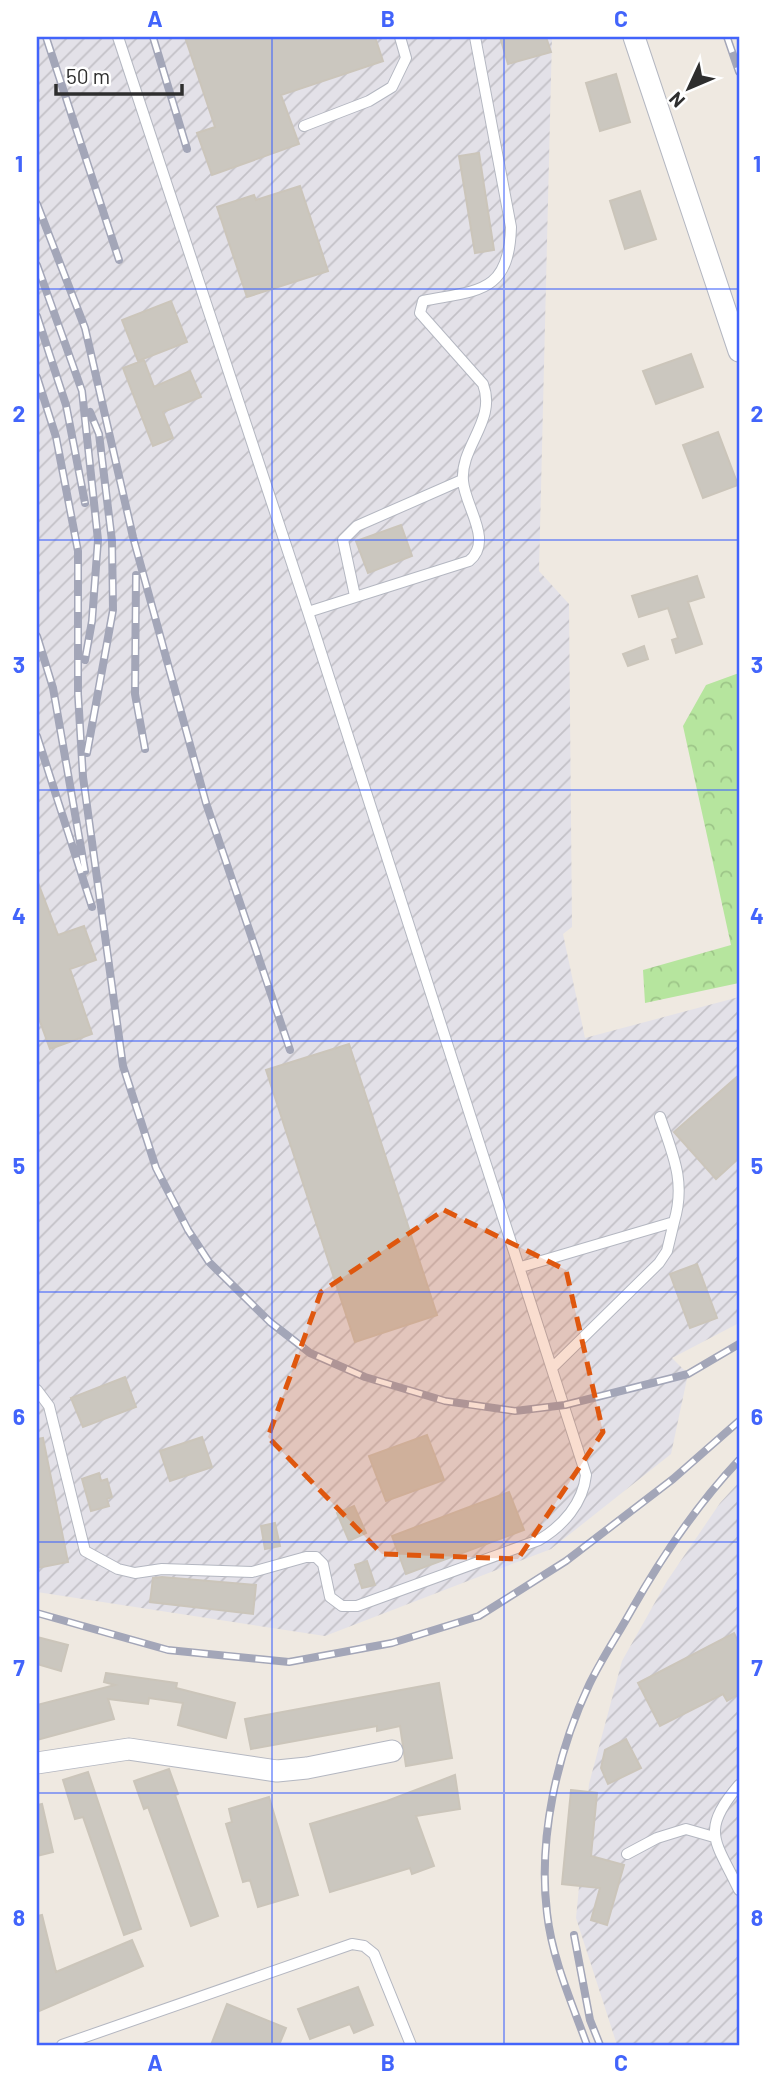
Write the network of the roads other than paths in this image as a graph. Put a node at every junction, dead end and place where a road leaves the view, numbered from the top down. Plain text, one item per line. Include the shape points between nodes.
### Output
1 (118, 37) edge
2 (400, 37) edge
3 (475, 37) edge
4 (634, 37) edge
5 (304, 126) dead end
6 (739, 351) edge
7 (462, 480) junction
8 (355, 596) junction
9 (308, 611) junction
10 (660, 1117) dead end
11 (674, 1222) junction
12 (521, 1267) junction
13 (553, 1367) junction
14 (37, 1390) edge
15 (392, 1751) dead end
16 (37, 1763) edge
17 (739, 1785) edge
18 (714, 1838) junction
19 (627, 1854) dead end
20 (739, 1891) edge
21 (62, 2045) edge
22 (411, 2045) edge

1 - 9 lane
2 - 5 lane via 406,58 392,87
3 - 7 lane via 511,228 510,255 498,278 482,289 424,300 419,307 483,384 488,397
4 - 6 street
7 - 8 lane via 357,526 343,540
7 - 8 lane via 481,544 477,554 469,561
8 - 9 lane
9 - 12 lane
10 - 11 lane via 679,1173 680,1200
11 - 12 lane
11 - 13 lane via 659,1263
12 - 13 lane
13 - 14 lane via 586,1475 578,1503 539,1540 357,1606 342,1606 330,1597 323,1564 316,1557 252,1572 162,1569 135,1573 92,1557 81,1543 49,1406
15 - 16 street via 277,1771 129,1749
17 - 18 lane via 714,1821
18 - 19 lane via 686,1829
18 - 20 lane
21 - 22 lane via 352,1944 374,1954

